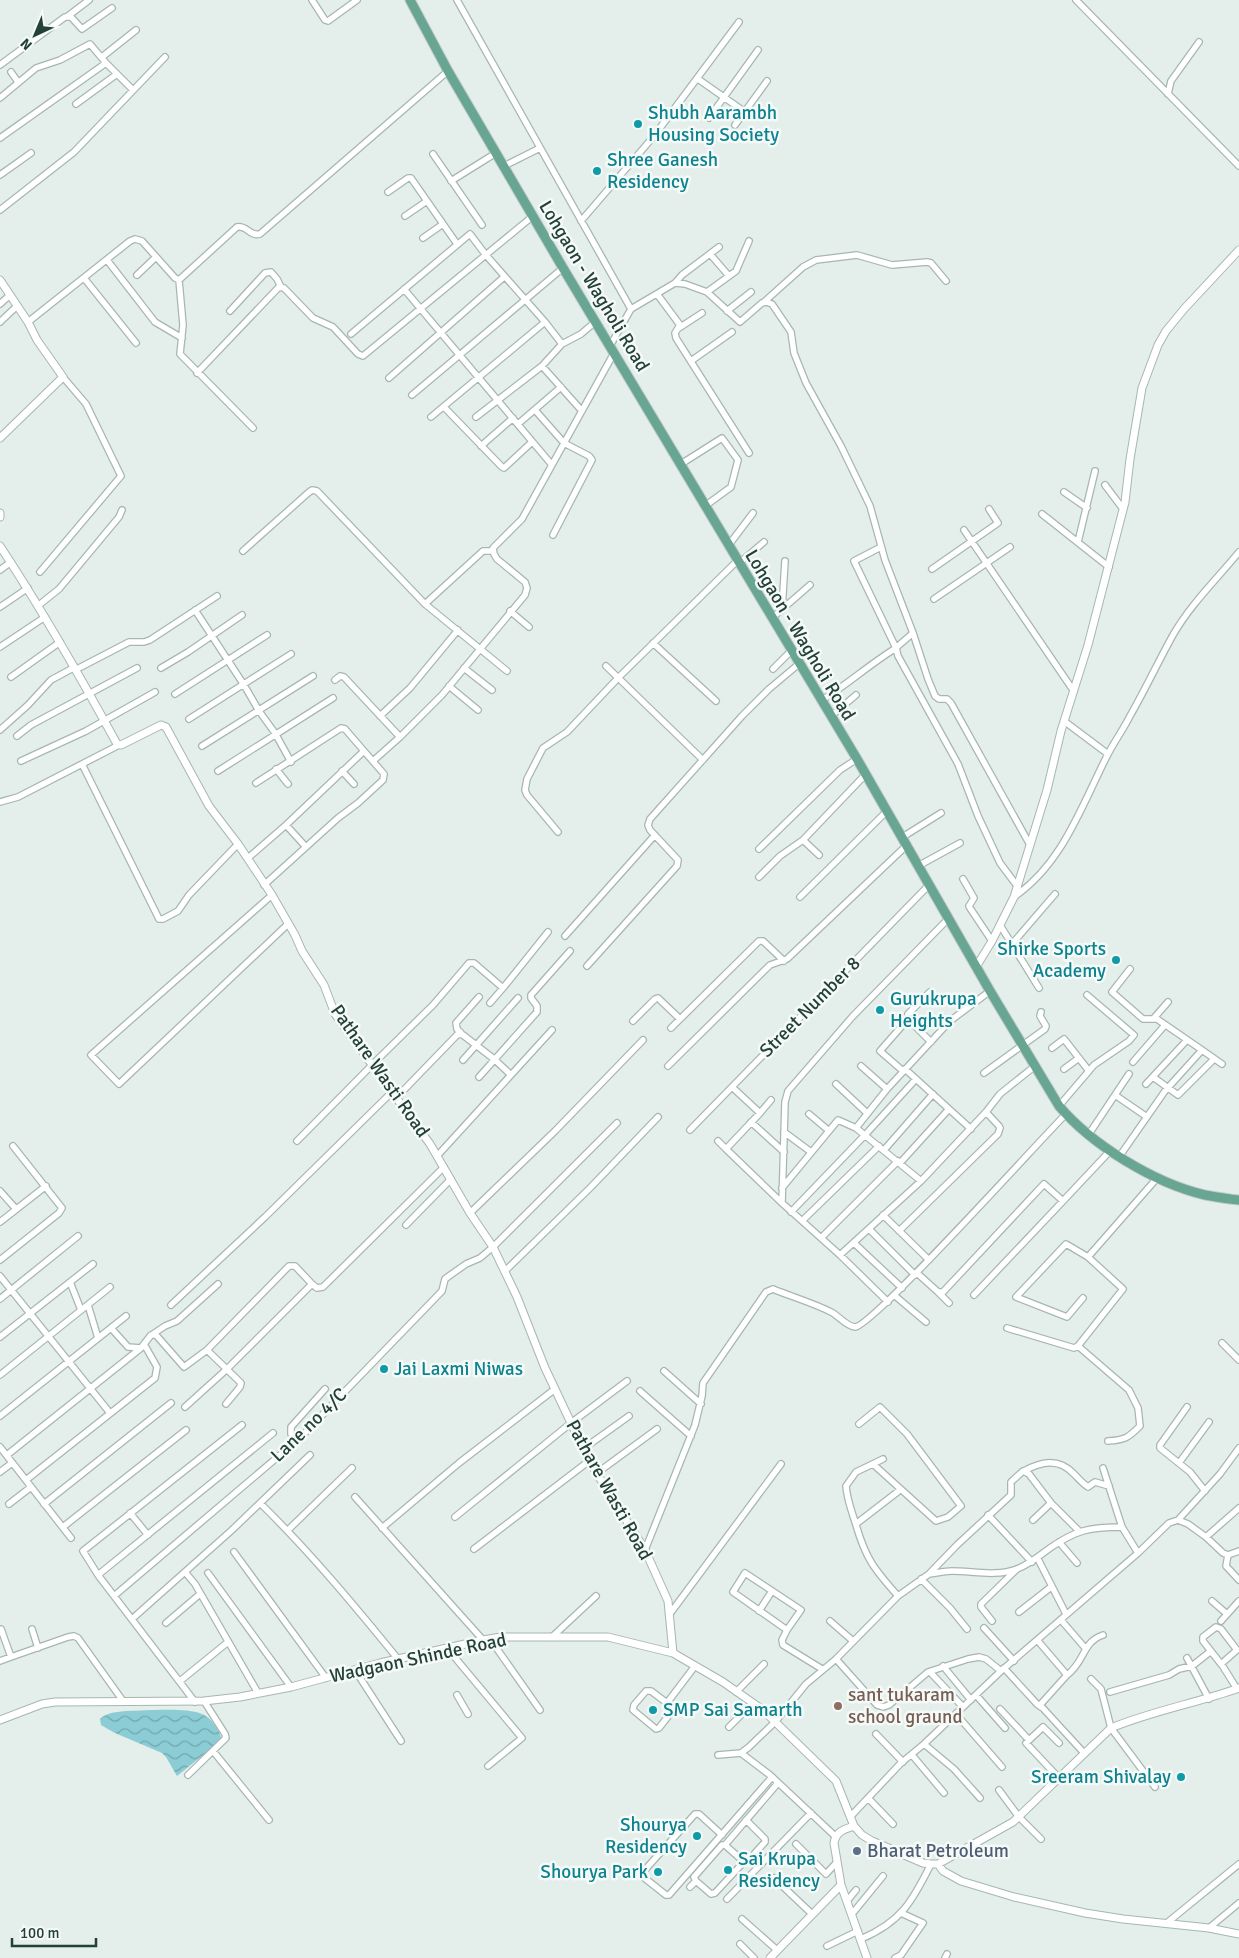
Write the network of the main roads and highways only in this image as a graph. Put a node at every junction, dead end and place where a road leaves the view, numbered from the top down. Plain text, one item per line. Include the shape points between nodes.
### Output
1 (410, 0) edge
2 (1239, 1200) edge

1 - 2 main road, Lohgaon - Wagholi Road via 562,268 857,759 1059,1106 1119,1157 1204,1195

